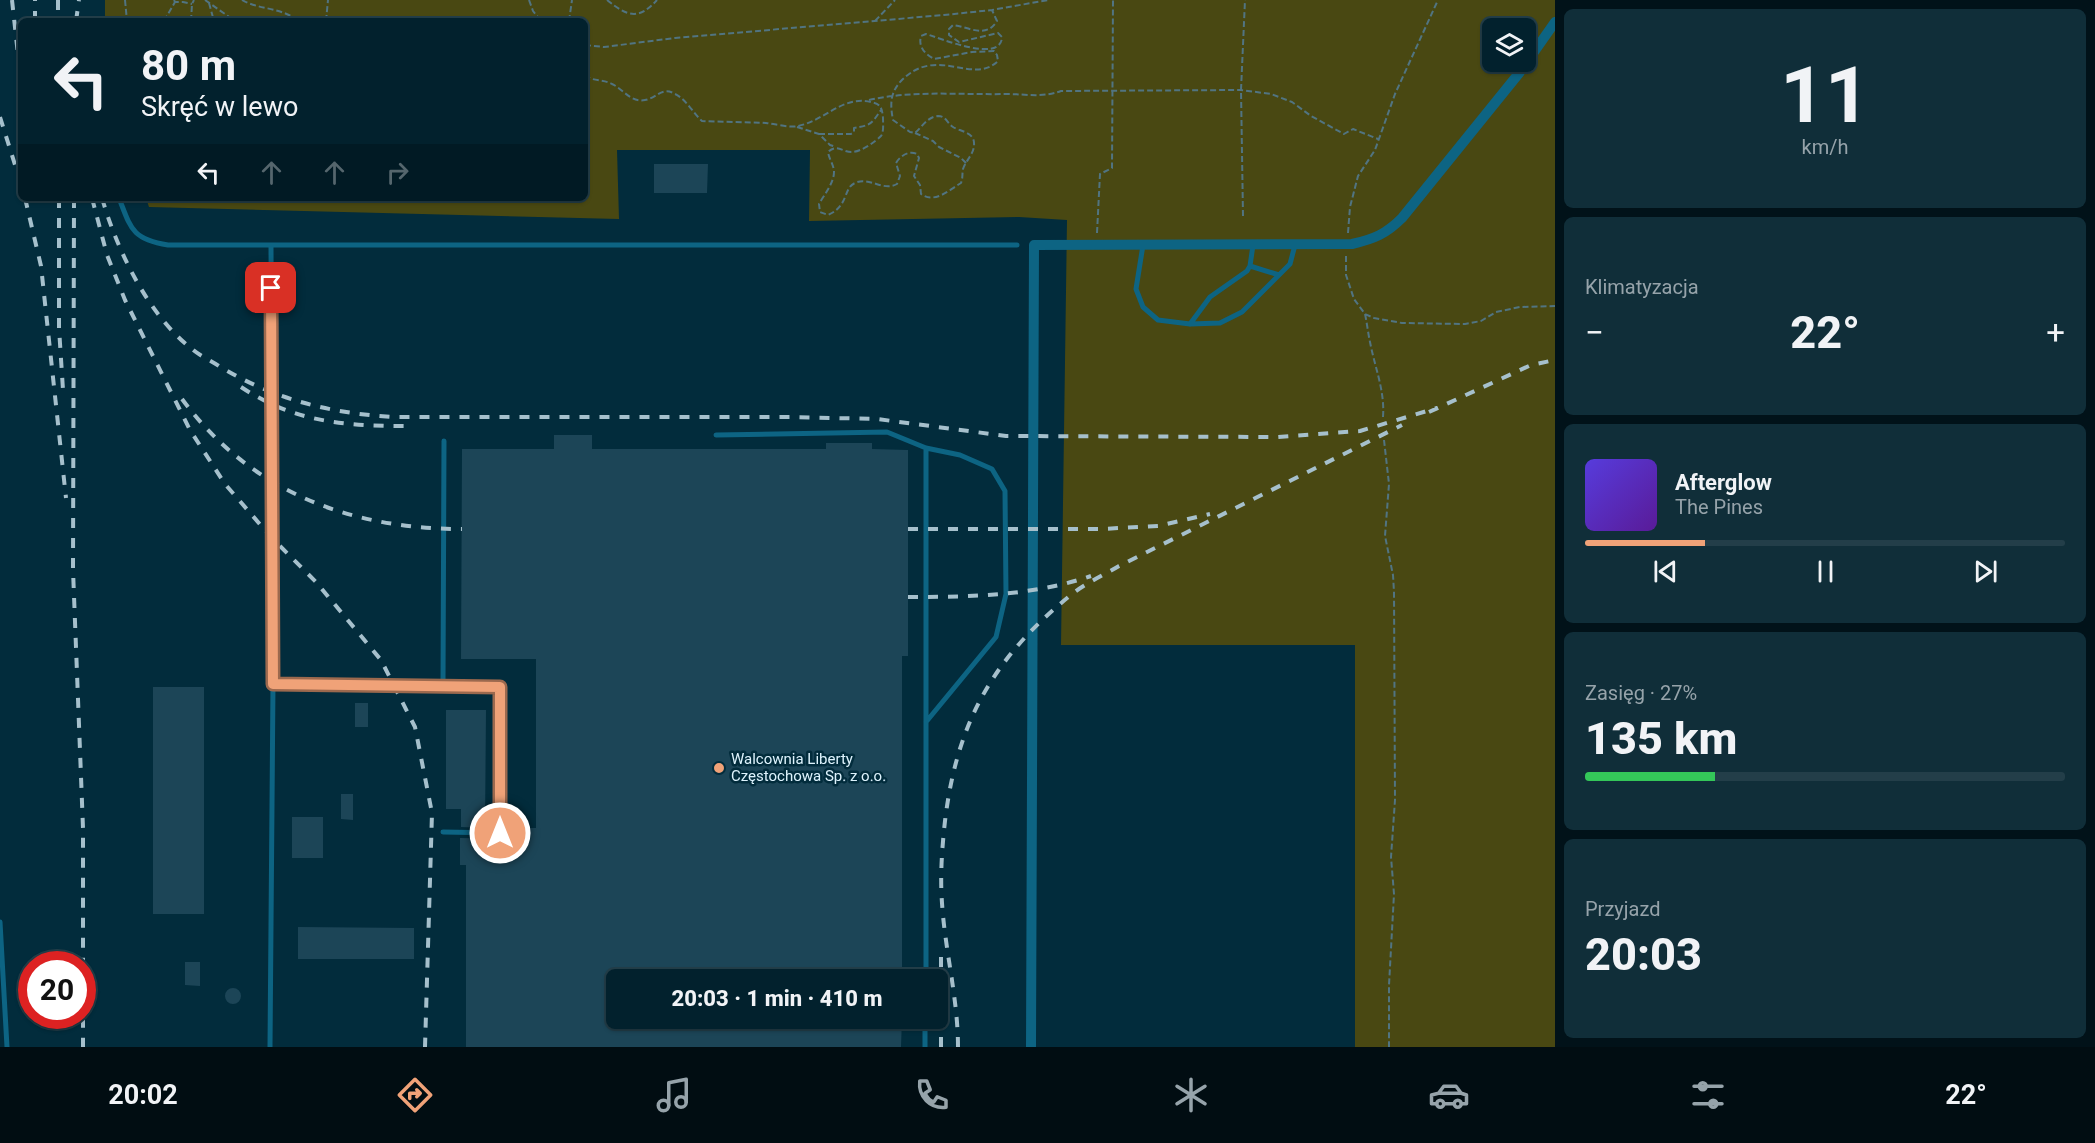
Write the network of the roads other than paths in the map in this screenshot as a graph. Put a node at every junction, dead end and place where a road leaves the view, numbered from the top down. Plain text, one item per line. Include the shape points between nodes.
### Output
1 (1555, 22) edge
2 (120, 201) edge
3 (1017, 245) dead end
4 (1143, 245) junction
5 (1253, 245) junction
6 (1295, 245) junction
7 (271, 246) junction
8 (1250, 266) junction
9 (1279, 275) junction
10 (1190, 324) junction
11 (716, 435) dead end
12 (444, 441) dead end
13 (926, 448) junction
14 (273, 684) junction
15 (442, 686) junction
16 (926, 722) junction
17 (443, 832) dead end
18 (0, 922) edge
19 (926, 969) edge
20 (926, 1029) edge
21 (7, 1047) edge
22 (270, 1047) edge
23 (925, 1047) edge
24 (1031, 1047) edge

1 - 6 street via 1520,72 1393,227 1377,238 1352,244
2 - 7 lane via 131,229 148,242
3 - 7 lane
4 - 5 street
4 - 10 lane via 1136,289 1143,306 1158,320
4 - 24 street via 1034,245
5 - 6 street
5 - 8 lane
6 - 9 lane via 1290,264
7 - 14 lane
8 - 9 lane
8 - 10 lane via 1210,297
9 - 10 lane via 1242,312 1220,323
11 - 13 lane via 887,432
12 - 15 lane
13 - 16 lane
13 - 16 lane via 960,455 992,469 1005,491 1006,594 996,637
14 - 15 lane
14 - 22 lane
15 - 17 lane via 500,687 500,833
16 - 19 lane
18 - 21 lane
20 - 23 lane

